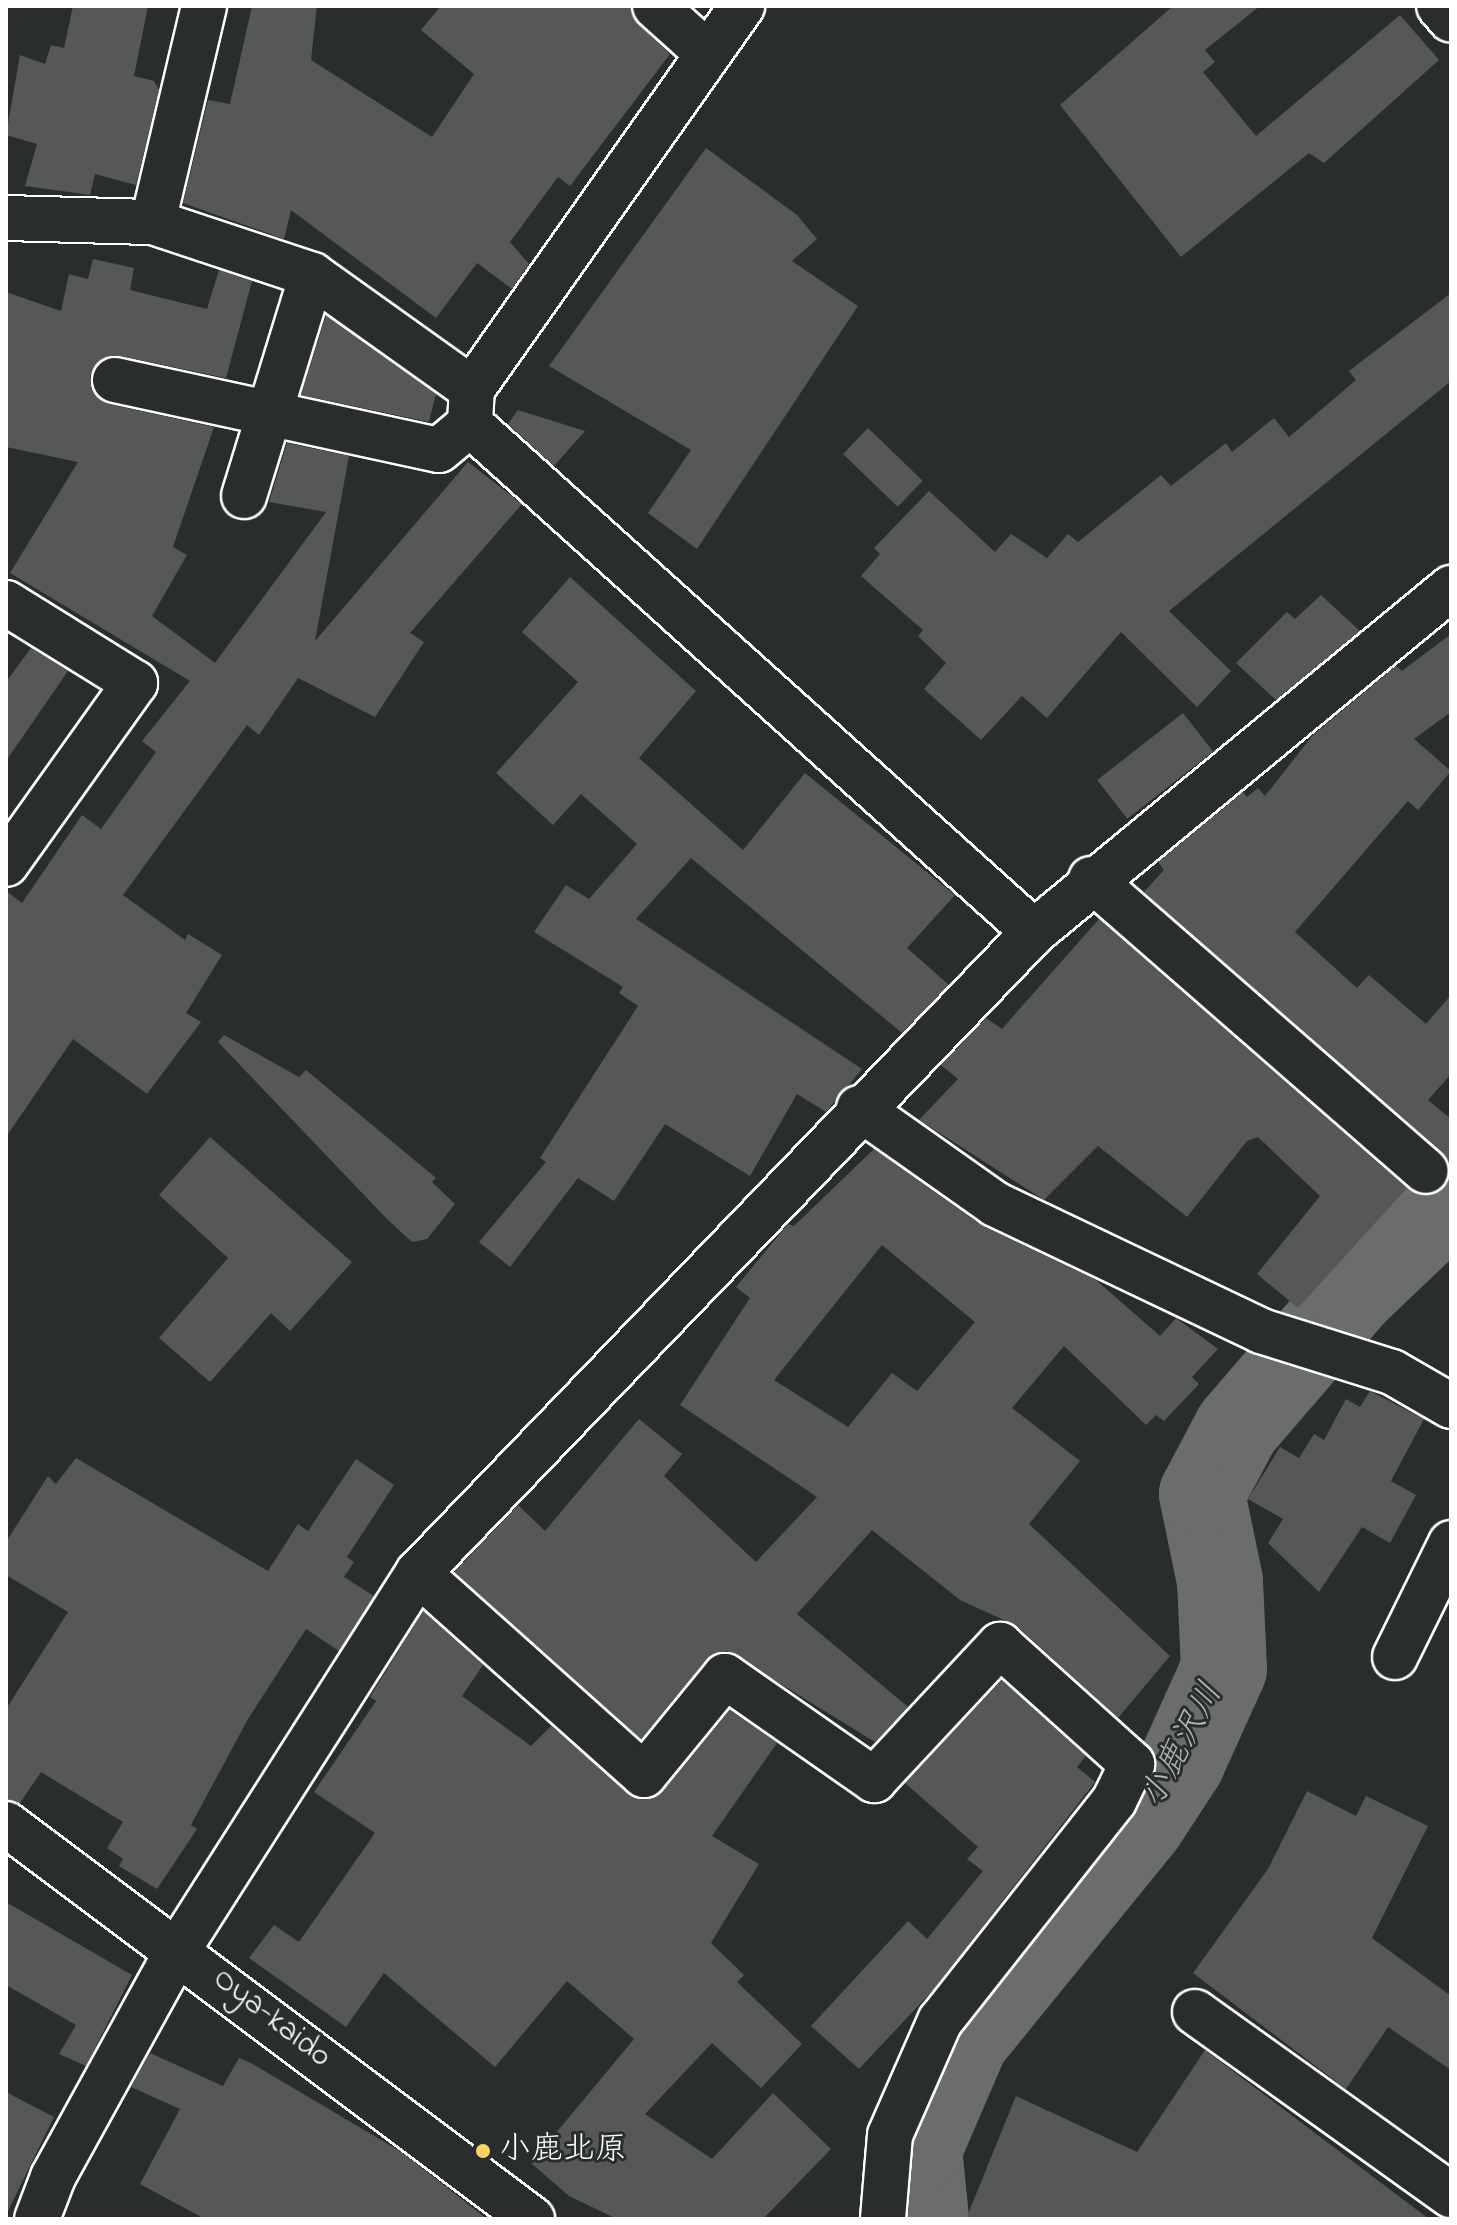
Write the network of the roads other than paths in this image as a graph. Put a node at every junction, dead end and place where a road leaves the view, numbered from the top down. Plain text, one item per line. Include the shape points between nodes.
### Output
1 (204, 6) edge
2 (655, 6) edge
3 (742, 6) edge
4 (1439, 6) edge
5 (1451, 20) edge
6 (705, 51) junction
7 (6, 218) edge
8 (153, 222) junction
9 (312, 275) junction
10 (115, 380) dead end
11 (471, 406) junction
12 (270, 413) junction
13 (244, 496) dead end
14 (1451, 588) edge
15 (6, 603) edge
16 (6, 864) edge
17 (1091, 879) junction
18 (1034, 932) junction
19 (859, 1108) junction
20 (1426, 1171) dead end
21 (1451, 1406) edge
22 (1451, 1543) edge
23 (418, 1573) junction
24 (1395, 1657) dead end
25 (6, 1824) edge
26 (179, 1948) junction
27 (1195, 2012) dead end
28 (1451, 2195) edge
29 (523, 2217) edge
30 (37, 2219) edge
31 (883, 2219) edge

1 - 8 street
2 - 6 street
3 - 6 street
4 - 5 street
6 - 11 street
7 - 8 street
8 - 9 street
9 - 11 street
9 - 12 street
10 - 12 street
11 - 12 street via 439,450
11 - 18 street
12 - 13 street
14 - 17 street
15 - 16 street via 135,683
17 - 18 street
17 - 20 street
18 - 19 street
19 - 21 street via 995,1204 1261,1331 1392,1372
19 - 23 street
22 - 24 street
23 - 26 street
23 - 31 street via 644,1775 725,1676 874,1780 1000,1645 1132,1764 1114,1801 940,2021 890,2135
25 - 26 street, Oya-kaido
26 - 29 street, Oya-kaido
26 - 30 street via 53,2177
27 - 28 street

